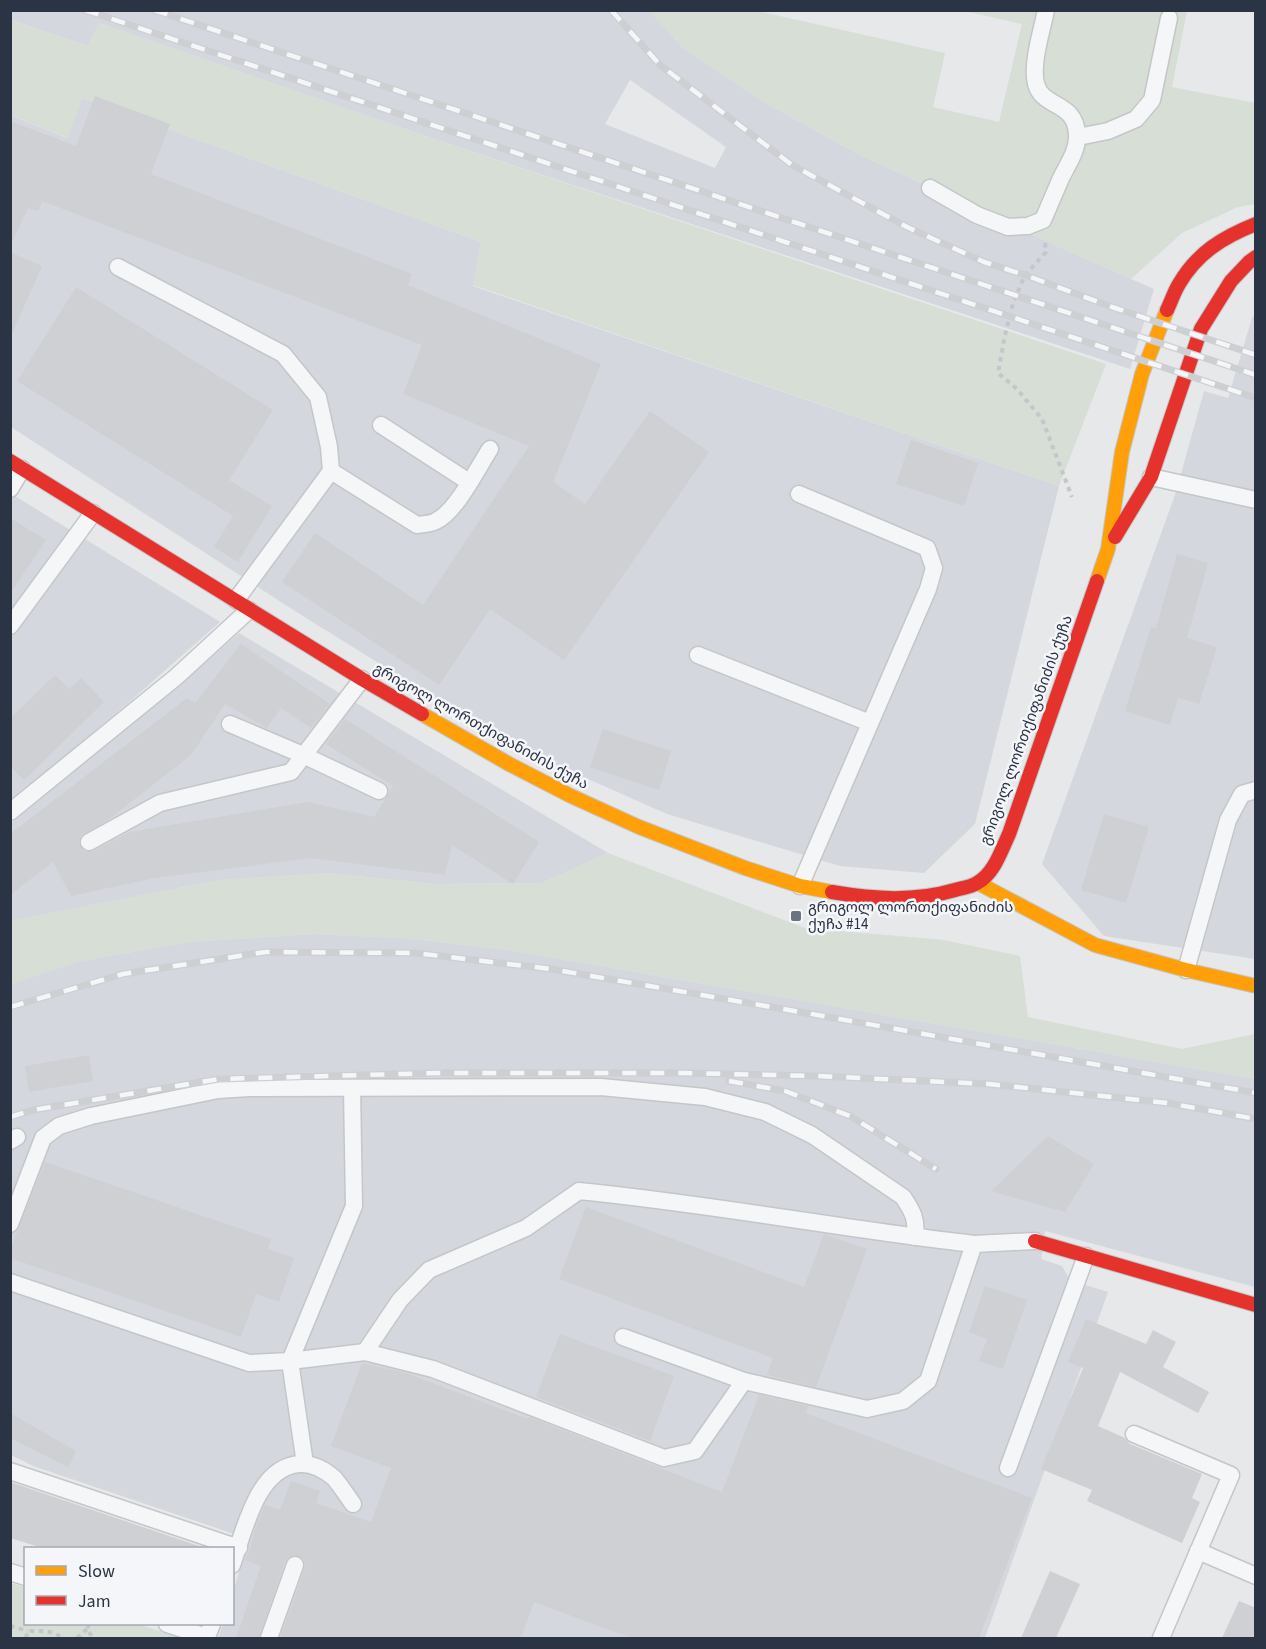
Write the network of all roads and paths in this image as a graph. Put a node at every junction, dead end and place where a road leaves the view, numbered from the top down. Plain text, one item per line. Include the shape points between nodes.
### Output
1 (1046, 10) edge
2 (1169, 18) dead end
3 (1078, 137) junction
4 (930, 188) dead end
5 (1043, 220) junction
6 (1256, 224) edge
7 (1256, 257) edge
8 (118, 267) dead end
9 (381, 425) dead end
10 (490, 449) dead end
11 (16, 465) edge
12 (331, 471) junction
13 (1151, 477) junction
14 (469, 482) junction
15 (10, 489) edge
16 (799, 494) dead end
17 (1072, 497) dead end
18 (1256, 500) edge
19 (93, 513) junction
20 (1108, 549) junction
21 (243, 605) junction
22 (10, 627) edge
23 (698, 655) dead end
24 (362, 679) junction
25 (870, 723) junction
26 (230, 724) dead end
27 (303, 755) junction
28 (1256, 790) edge
29 (379, 791) dead end
30 (10, 812) edge
31 (89, 842) dead end
32 (978, 884) junction
33 (800, 885) junction
34 (1186, 970) junction
35 (1256, 986) edge
36 (352, 1088) junction
37 (10, 1224) edge
38 (915, 1237) junction
39 (1035, 1242) joint
40 (974, 1244) junction
41 (1086, 1256) junction
42 (10, 1282) edge
43 (1256, 1305) edge
44 (623, 1337) dead end
45 (365, 1353) junction
46 (290, 1361) junction
47 (744, 1381) junction
48 (1134, 1434) dead end
49 (305, 1464) junction
50 (1008, 1468) dead end
51 (10, 1471) edge
52 (353, 1504) dead end
53 (239, 1548) junction
54 (1198, 1551) junction
55 (234, 1560) edge
56 (295, 1565) dead end
57 (1256, 1576) edge
58 (88, 1625) edge
59 (173, 1625) edge
60 (211, 1625) edge
61 (10, 1626) edge
62 (87, 1629) junction
63 (28, 1631) junction
64 (26, 1638) edge
65 (62, 1638) edge
66 (77, 1638) edge
67 (93, 1638) edge
68 (269, 1638) edge
69 (1161, 1638) edge

1 - 3 lane via 1035,64 1037,85 1045,98 1069,112 1076,122
2 - 3 lane via 1152,100 1136,119 1108,131
3 - 5 lane
4 - 5 lane via 977,216 1008,227
5 - 17 path via 1046,252 1024,274 1013,303 998,373 1042,419
6 - 20 street, გრიგოლ ლორთქიფანიძის ქუჩა via 1233,232 1199,258 1179,284 1164,316 1142,374 1122,452
7 - 13 street, გრიგოლ ლორთქიფანიძის ქუჩა via 1231,281 1201,330
8 - 12 lane via 283,354 318,397
9 - 14 lane
10 - 14 lane
11 - 15 lane
11 - 19 street, გრიგოლ ლორთქიფანიძის ქუჩა
12 - 14 lane via 417,525 434,523 446,515
12 - 21 lane
13 - 18 lane
13 - 20 street, გრიგოლ ლორთქიფანიძის ქუჩა
16 - 25 lane via 927,548 934,568
19 - 21 street, გრიგოლ ლორთქიფანიძის ქუჩა
19 - 22 lane
20 - 32 street, გრიგოლ ლორთქიფანიძის ქუჩა via 1009,834 994,867
21 - 24 street, გრიგოლ ლორთქიფანიძის ქუჩა
21 - 30 lane via 176,677
23 - 25 lane
24 - 27 lane
24 - 33 street, გრიგოლ ლორთქიფანიძის ქუჩა via 571,796 745,868
25 - 33 lane
26 - 27 lane
27 - 29 lane
27 - 31 lane via 291,772 160,803
28 - 34 lane via 1242,794 1228,820
32 - 33 street, გრიგოლ ლორთქიფანიძის ქუჩა via 907,899 861,897
32 - 34 street via 1095,945
34 - 35 street
36 - 37 lane via 218,1090 59,1126 43,1138
36 - 38 lane via 601,1087 705,1097 765,1112 812,1135 903,1197 913,1211
36 - 46 lane via 354,1206
38 - 40 lane
38 - 45 lane via 579,1191 526,1228 429,1270 400,1300
39 - 40 lane
39 - 41 street
40 - 47 lane via 928,1381 903,1401 867,1409
41 - 43 street
41 - 50 lane
42 - 46 lane via 249,1363
44 - 47 lane
45 - 46 lane
45 - 47 lane via 433,1369 664,1458 695,1451
46 - 49 lane
48 - 54 lane via 1231,1475
49 - 52 lane via 334,1478
49 - 53 lane via 291,1464 276,1472 257,1496
51 - 53 lane
53 - 55 lane
54 - 57 lane
54 - 69 lane
56 - 68 lane
58 - 62 path
59 - 60 lane via 207,1636
61 - 63 path
62 - 66 path
62 - 67 path
63 - 64 path
63 - 65 path via 45,1631

